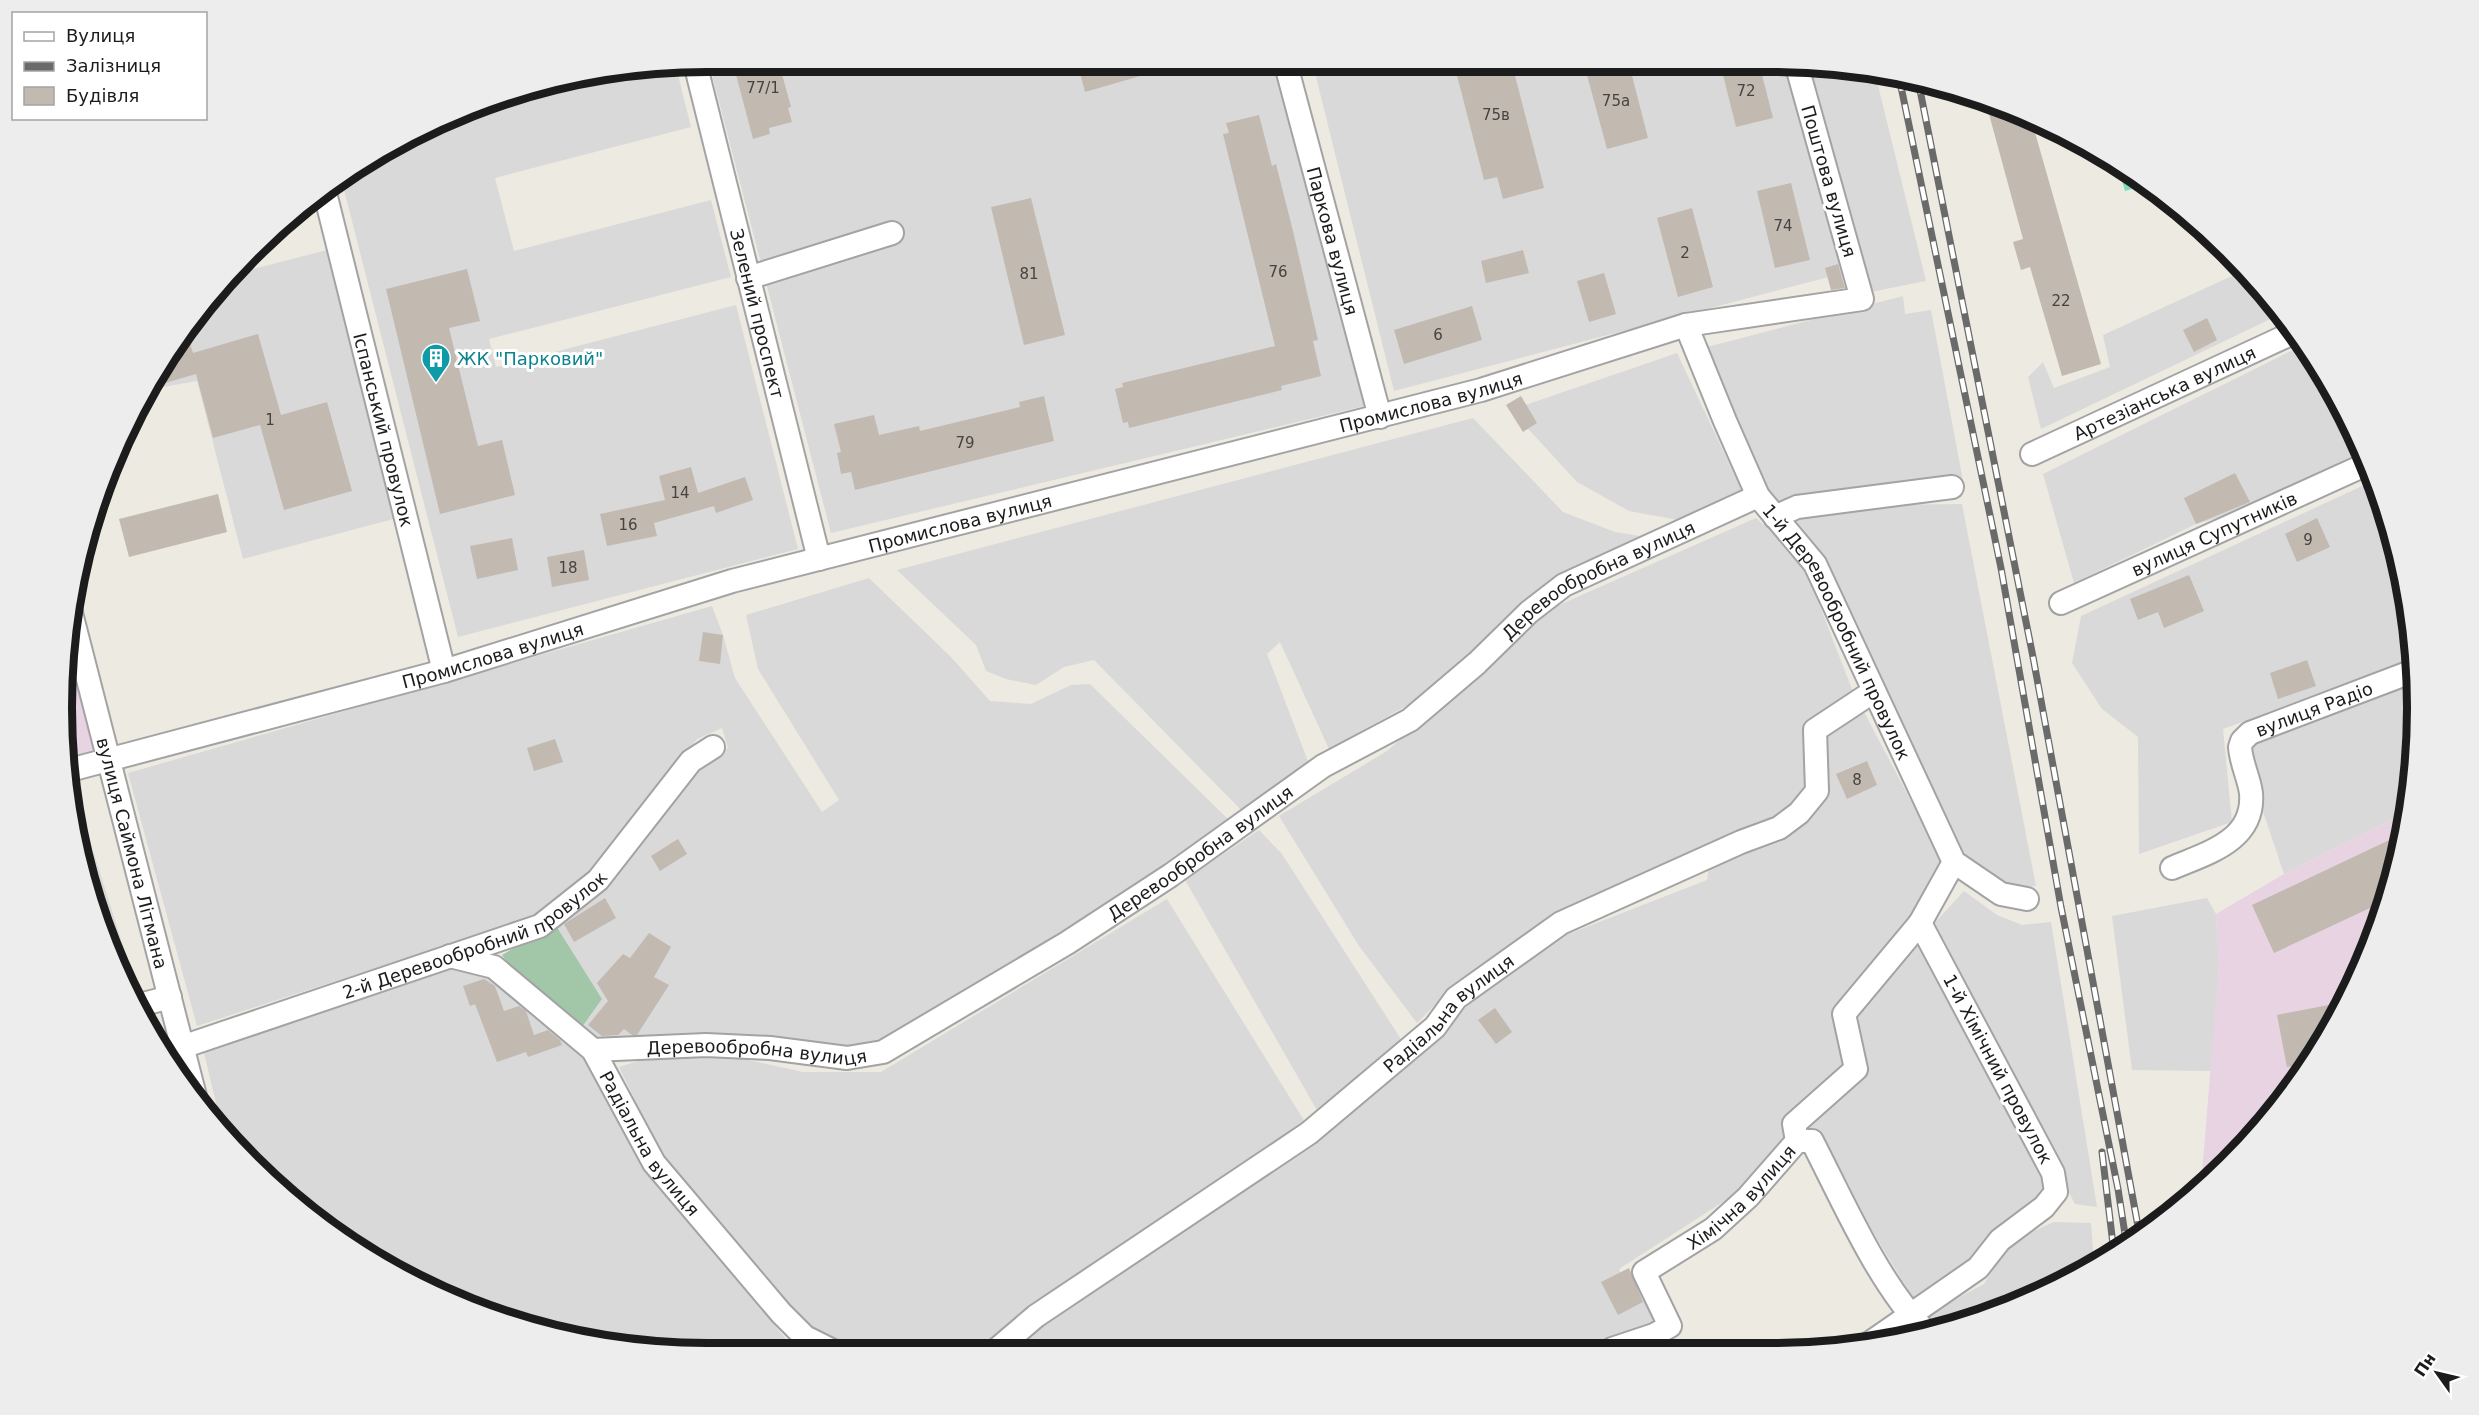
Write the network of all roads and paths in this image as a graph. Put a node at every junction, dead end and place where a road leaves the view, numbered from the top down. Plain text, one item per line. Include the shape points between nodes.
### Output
1 (697, 72) edge
2 (1288, 72) edge
3 (1799, 73) edge
4 (326, 199) edge
5 (892, 233) dead end
6 (748, 279) junction
7 (1862, 299) joint
8 (1686, 325) junction
9 (2287, 336) edge
10 (1380, 417) junction
11 (2032, 454) dead end
12 (2360, 467) edge
13 (1952, 487) dead end
14 (1758, 496) junction
15 (1775, 517) junction
16 (819, 559) junction
17 (2061, 603) dead end
18 (76, 634) edge
19 (444, 670) junction
20 (2406, 674) edge
21 (1874, 691) junction
22 (713, 747) dead end
23 (108, 760) junction
24 (75, 769) edge
25 (1954, 861) junction
26 (2172, 868) dead end
27 (2027, 899) dead end
28 (1920, 923) junction
29 (450, 956) junction
30 (170, 997) junction
31 (146, 1003) edge
32 (183, 1047) junction
33 (593, 1050) junction
34 (190, 1076) edge
35 (1797, 1141) junction
36 (1909, 1314) junction
37 (1919, 1325) edge
38 (1883, 1333) edge
39 (1658, 1342) edge
40 (817, 1343) edge
41 (1010, 1343) edge

1 - 6 street, Зелений проспект
2 - 10 street, Паркова вулиця
3 - 7 street, Поштова вулиця
4 - 19 street, Іспанський провулок
5 - 6 street
6 - 16 street, Зелений проспект
7 - 8 street, Промислова вулиця
8 - 10 street, Промислова вулиця via 1481,390
8 - 14 street, 1-й Деревообробний провулок
9 - 11 street, Артезіанська вулиця
10 - 16 street, Промислова вулиця
12 - 17 street, вулиця Супутників
13 - 15 street via 1797,507
14 - 15 street, 1-й Деревообробний провулок
14 - 33 street, Деревообробна вулиця via 1564,585 1410,720 1323,766 1171,875 1067,943 883,1052 847,1058 706,1045
15 - 21 street, 1-й Деревообробний провулок via 1815,564
16 - 19 street, Промислова вулиця via 732,581
18 - 23 street, вулиця Саймона Літмана
19 - 23 street, Промислова вулиця
20 - 26 street, вулиця Радіо via 2250,733 2240,747 2251,792 2245,823 2227,844
21 - 25 street, 1-й Деревообробний провулок
21 - 41 street, Радіальна вулиця via 1815,730 1817,791 1799,813 1779,828 1561,923 1456,998 1435,1027 1309,1133 1035,1316
22 - 29 street, 2-й Деревообробний провулок via 690,760 598,880 540,926
23 - 24 street, Промислова вулиця
23 - 30 street, вулиця Саймона Літмана
25 - 27 street, 1-й Деревообробний провулок via 2001,894
25 - 28 street, Хімічна вулиця
28 - 35 street, Хімічна вулиця via 1844,1014 1856,1069 1794,1124
28 - 36 street, 1-й Хімічний провулок via 2053,1173 2056,1192 2044,1207 2000,1240 1978,1269
29 - 32 street, 2-й Деревообробний провулок
29 - 33 street, Радіальна вулиця via 494,967
30 - 31 street
30 - 32 street, вулиця Саймона Літмана
32 - 34 street, вулиця Саймона Літмана
33 - 40 street, Радіальна вулиця via 654,1163 781,1313 805,1337
35 - 36 street via 1812,1141 1862,1238
35 - 39 street, Хімічна вулиця via 1748,1197 1713,1229 1644,1272 1670,1326
36 - 37 street
36 - 38 street, 1-й Хімічний провулок

